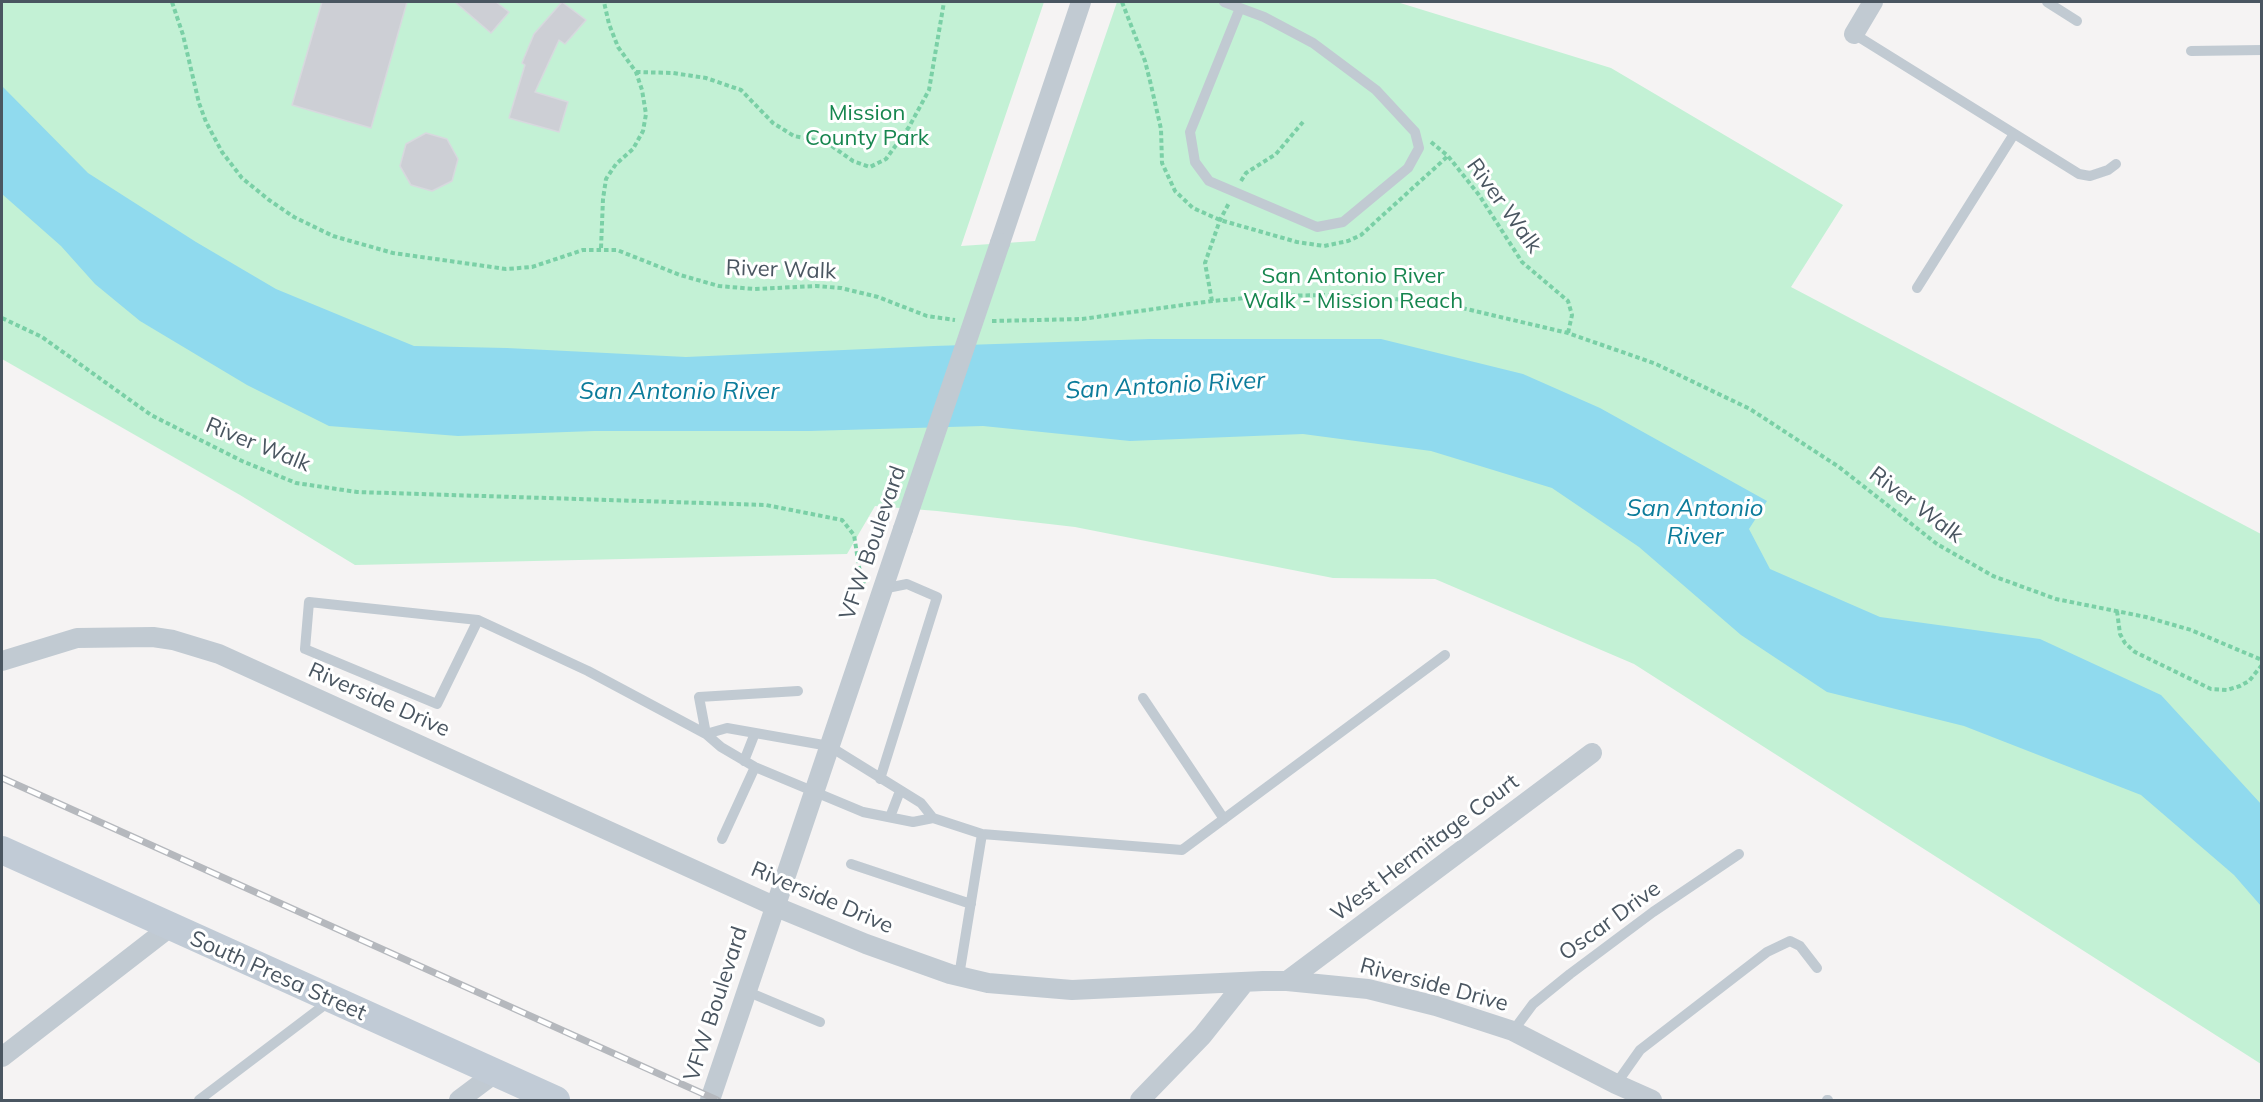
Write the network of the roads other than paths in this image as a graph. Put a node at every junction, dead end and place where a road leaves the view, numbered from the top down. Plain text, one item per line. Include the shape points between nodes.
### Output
1 (1081, 2) edge
2 (1224, 2) edge
3 (1873, 2) edge
4 (2047, 2) edge
5 (1240, 8) junction
6 (2077, 21) dead end
7 (1854, 34) joint
8 (2262, 50) edge
9 (2192, 51) dead end
10 (2014, 134) junction
11 (2116, 164) dead end
12 (1917, 288) dead end
13 (882, 589) junction
14 (478, 620) junction
15 (1445, 655) dead end
16 (2, 662) edge
17 (798, 692) dead end
18 (1143, 698) dead end
19 (754, 733) junction
20 (706, 734) junction
21 (829, 746) junction
22 (1592, 753) dead end
23 (744, 760) junction
24 (755, 767) junction
25 (880, 779) junction
26 (900, 791) junction
27 (813, 792) junction
28 (890, 817) junction
29 (933, 818) junction
30 (1224, 819) junction
31 (982, 834) junction
32 (722, 838) dead end
33 (1739, 854) dead end
34 (6, 857) edge
35 (852, 864) dead end
36 (971, 904) junction
37 (774, 906) junction
38 (170, 927) junction
39 (1817, 968) dead end
40 (959, 976) junction
41 (1287, 981) junction
42 (1245, 982) junction
43 (746, 992) junction
44 (332, 1000) junction
45 (820, 1022) dead end
46 (1513, 1031) junction
47 (2, 1057) edge
48 (495, 1073) junction
49 (1616, 1084) junction
50 (199, 1101) edge
51 (459, 1101) edge
52 (556, 1101) edge
53 (710, 1101) edge
54 (1140, 1101) edge
55 (1652, 1101) edge

1 - 13 street, VFW Boulevard, bridge
2 - 5 lane
3 - 7 street
4 - 6 lane
5 - 5 lane via 1313,43 1376,90 1415,132 1419,148 1408,168 1343,222 1317,227 1209,181 1195,162 1190,132
7 - 10 lane
8 - 9 lane
10 - 11 lane via 2079,174 2090,176
10 - 12 lane
13 - 21 street, VFW Boulevard
13 - 25 lane via 907,584 937,597
14 - 14 lane via 436,704 305,649 309,602
14 - 20 lane via 588,671
15 - 30 lane
16 - 37 street, Riverside Drive via 76,638 99,636 173,640 219,654
17 - 20 lane via 699,697
18 - 30 lane
19 - 20 lane via 727,728
19 - 21 lane
19 - 23 lane
20 - 23 lane
21 - 25 lane
21 - 27 street, VFW Boulevard
22 - 41 street, West Hermitage Court
23 - 24 lane
24 - 27 lane
24 - 32 lane
25 - 26 lane
26 - 28 lane
26 - 29 lane via 921,804
27 - 28 lane via 863,812
27 - 37 street, VFW Boulevard
28 - 29 lane via 913,822
29 - 31 lane
30 - 31 lane via 1182,850
31 - 36 lane
33 - 46 lane, Oscar Drive via 1570,974 1533,1004
34 - 38 main road, South Presa Street
35 - 36 lane
36 - 40 lane
37 - 40 street, Riverside Drive
37 - 43 street, VFW Boulevard
38 - 44 main road, South Presa Street
38 - 47 street
39 - 49 lane via 1800,946 1790,941 1767,952 1640,1050
40 - 42 street, Riverside Drive via 988,983 1072,990
41 - 42 street, Riverside Drive
41 - 46 street, Riverside Drive via 1368,988
42 - 54 street via 1202,1036
43 - 45 lane
43 - 53 street, VFW Boulevard
44 - 48 main road, South Presa Street
44 - 50 lane
46 - 49 street, Riverside Drive
48 - 51 street
48 - 52 main road, South Presa Street
49 - 55 street, Riverside Drive

